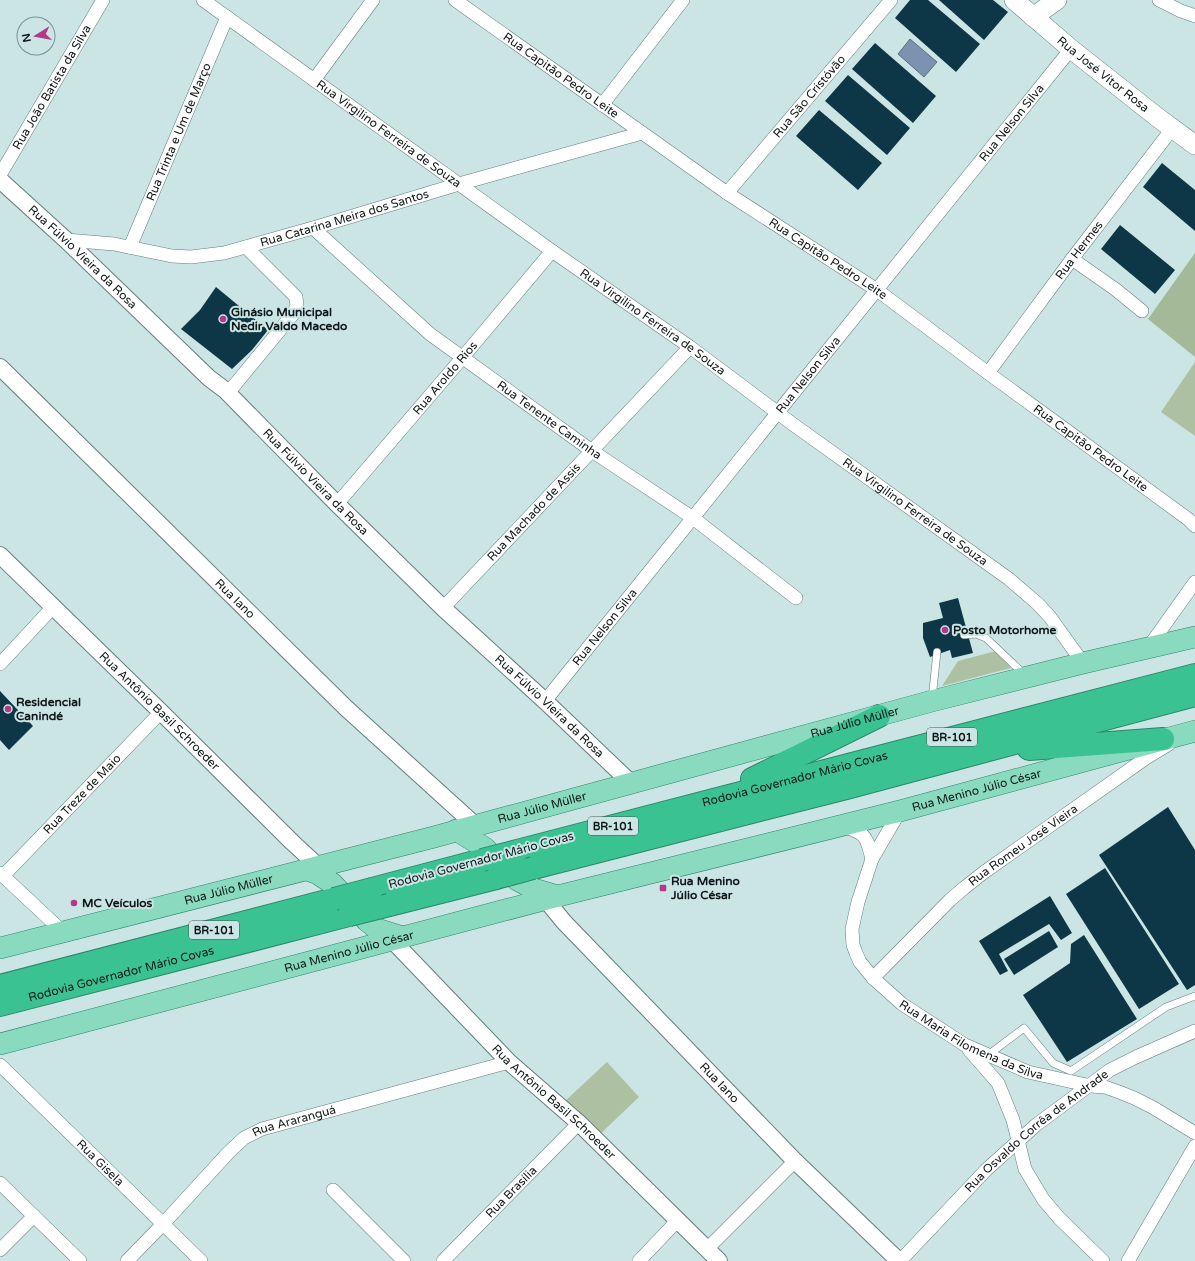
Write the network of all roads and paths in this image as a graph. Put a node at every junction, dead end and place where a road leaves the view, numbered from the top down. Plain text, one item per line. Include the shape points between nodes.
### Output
1 (103, 0) edge
2 (203, 0) edge
3 (374, 0) edge
4 (455, 0) edge
5 (683, 0) edge
6 (891, 0) edge
7 (1014, 0) edge
8 (1057, 0) edge
9 (1159, 0) edge
10 (1033, 16) junction
11 (1195, 16) edge
12 (227, 17) junction
13 (1071, 49) junction
14 (314, 80) junction
15 (602, 105) junction
16 (1172, 129) junction
17 (642, 133) junction
18 (1195, 145) edge
19 (0, 175) edge
20 (0, 180) edge
21 (459, 184) junction
22 (727, 193) junction
23 (313, 228) junction
24 (66, 240) junction
25 (130, 247) junction
26 (246, 247) junction
27 (552, 251) junction
28 (1072, 259) junction
29 (877, 290) junction
30 (1142, 311) dead end
31 (690, 347) junction
32 (463, 357) junction
33 (0, 367) edge
34 (988, 373) junction
35 (228, 393) junction
36 (778, 413) junction
37 (592, 451) junction
38 (337, 504) junction
39 (693, 518) junction
40 (1195, 526) edge
41 (0, 554) edge
42 (1195, 582) edge
43 (796, 598) dead end
44 (53, 606) junction
45 (443, 608) junction
46 (964, 635) dead end
47 (1195, 637) edge
48 (1148, 648) junction
49 (937, 652) dead end
50 (1083, 663) junction
51 (0, 664) edge
52 (1195, 675) edge
53 (1027, 677) junction
54 (1195, 695) edge
55 (545, 701) junction
56 (932, 701) junction
57 (161, 712) junction
58 (879, 716) junction
59 (1191, 731) edge
60 (1163, 739) junction
61 (974, 753) junction
62 (631, 783) junction
63 (710, 800) junction
64 (900, 811) junction
65 (473, 826) junction
66 (843, 826) junction
67 (483, 854) junction
68 (872, 859) junction
69 (320, 866) junction
70 (1, 875) edge
71 (515, 875) junction
72 (333, 892) junction
73 (552, 898) junction
74 (515, 908) junction
75 (358, 918) junction
76 (62, 931) junction
77 (398, 939) junction
78 (365, 947) junction
79 (0, 948) edge
80 (873, 978) junction
81 (0, 986) edge
82 (1195, 996) edge
83 (33, 997) junction
84 (0, 1005) edge
85 (0, 1014) edge
86 (1195, 1031) edge
87 (0, 1044) edge
88 (965, 1045) junction
89 (988, 1055) junction
90 (509, 1062) junction
91 (0, 1065) edge
92 (1091, 1086) junction
93 (579, 1123) junction
94 (1195, 1132) edge
95 (1018, 1140) junction
96 (1195, 1146) edge
97 (795, 1161) junction
98 (0, 1183) edge
99 (333, 1190) dead end
100 (34, 1216) junction
101 (678, 1220) junction
102 (163, 1224) junction
103 (707, 1249) junction
104 (0, 1250) edge
105 (80, 1261) edge
106 (127, 1261) edge
107 (201, 1261) edge
108 (404, 1261) edge
109 (443, 1261) edge
110 (638, 1261) edge
111 (719, 1261) edge
112 (900, 1261) edge
113 (1103, 1261) edge
114 (1128, 1261) edge

1 - 19 street, Rua João Batista da Silva
2 - 12 street, Rua Virgilino Ferreira de Souza
3 - 14 street
4 - 15 street, Rua Capitão Pedro Leite
5 - 15 street
6 - 22 street, Rua São Cristóvão
7 - 10 main road, Rua José Vítor Rosa
8 - 10 main road
9 - 11 street
10 - 13 main road, Rua José Vítor Rosa
12 - 14 street, Rua Virgilino Ferreira de Souza
12 - 25 street, Rua Trinta e Um de Março
13 - 16 main road, Rua José Vítor Rosa
13 - 29 street, Rua Nelson Silva
14 - 21 street, Rua Virgilino Ferreira de Souza
15 - 17 street, Rua Capitão Pedro Leite
16 - 18 main road, Rua José Vítor Rosa
16 - 28 street, Rua Hermes
17 - 21 street, Rua Catarina Meira dos Santos
17 - 22 street, Rua Capitão Pedro Leite
20 - 24 street, Rua Fúlvio Vieira da Rosa
21 - 23 street, Rua Catarina Meira dos Santos
21 - 27 street, Rua Virgilino Ferreira de Souza
22 - 29 street, Rua Capitão Pedro Leite
23 - 26 street, Rua Catarina Meira dos Santos
23 - 32 street, Rua Tenente Caminha via 416,322
24 - 25 street, Rua Catarina Meira dos Santos
24 - 35 street, Rua Fúlvio Vieira da Rosa via 209,378
25 - 26 street, Rua Catarina Meira dos Santos via 190,257 224,254
26 - 35 street via 296,297 297,306
27 - 31 street, Rua Virgilino Ferreira de Souza
27 - 32 street, Rua Aroldo Rios
28 - 30 street
28 - 34 street, Rua Hermes
29 - 34 street, Rua Capitão Pedro Leite
29 - 36 street, Rua Nelson Silva
31 - 36 street, Rua Virgilino Ferreira de Souza
31 - 37 street, Rua Machado de Assis
32 - 37 street, Rua Tenente Caminha
32 - 38 street, Rua Aroldo Rios
33 - 65 street, Rua Iano via 346,708
34 - 40 street, Rua Capitão Pedro Leite
35 - 38 street, Rua Fúlvio Vieira da Rosa
36 - 39 street, Rua Nelson Silva
36 - 50 street, Rua Virgilino Ferreira de Souza via 1023,591 1050,617
37 - 39 street, Rua Tenente Caminha
37 - 45 street, Rua Machado de Assis
38 - 45 street, Rua Fúlvio Vieira da Rosa
39 - 43 street, Rua Tenente Caminha
39 - 55 street, Rua Nelson Silva
41 - 44 street, Rua Antônio Basil Schroeder
42 - 48 street
44 - 51 street
44 - 57 street, Rua Antônio Basil Schroeder
45 - 55 street, Rua Fúlvio Vieira da Rosa
46 - 53 lane via 976,634 986,638
47 - 48 main road, Rua Júlio Müller
48 - 50 main road, Rua Júlio Müller
49 - 56 lane
50 - 53 main road, Rua Júlio Müller
52 - 63 highway, Rodovia Governador Mário Covas / BR-101
53 - 56 main road, Rua Júlio Müller
54 - 61 highway, Rodovia Governador Mário Covas / BR-101
55 - 62 street, Rua Fúlvio Vieira da Rosa
56 - 58 main road, Rua Júlio Müller
57 - 69 street, Rua Antônio Basil Schroeder via 292,842
57 - 70 street, Rua Treze de Maio
58 - 62 main road, Rua Júlio Müller
58 - 63 highway
59 - 60 main road, Rua Menino Júlio César
59 - 80 street, Rua Romeu José Vieira via 1146,758 983,873 950,900
60 - 61 highway
60 - 64 main road, Rua Menino Júlio César
61 - 71 highway, Rodovia Governador Mário Covas / BR-101
62 - 65 main road, Rua Júlio Müller
63 - 67 highway, Rodovia Governador Mário Covas / BR-101, bridge via 517,851
64 - 66 main road, Rua Menino Júlio César
64 - 68 street, Rua Maria Filomena da Silva
65 - 67 main road, Rua Iano
65 - 67 main road via 484,831
65 - 69 main road, Rua Júlio Müller
66 - 68 street via 857,831 866,838
66 - 73 main road, Rua Menino Júlio César
67 - 71 main road, Rua Iano
67 - 72 highway, Rodovia Governador Mário Covas / BR-101, bridge via 372,889
68 - 80 street, Rua Maria Filomena da Silva via 852,929 856,953
69 - 72 main road, Rua Antônio Basil Schroeder via 318,874
69 - 76 main road, Rua Júlio Müller
70 - 76 street
71 - 73 main road, Rua Iano
71 - 74 main road via 519,894
71 - 75 highway, Rodovia Governador Mário Covas / BR-101, bridge via 389,905
72 - 75 main road, Rua Antônio Basil Schroeder
72 - 81 highway, Rodovia Governador Mário Covas / BR-101
73 - 74 main road, Rua Menino Júlio César
73 - 97 street, Rua Iano via 564,922
74 - 77 main road, Rua Menino Júlio César
75 - 77 main road, Rua Antônio Basil Schroeder
75 - 78 main road via 370,930
75 - 83 highway, Rodovia Governador Mário Covas / BR-101
76 - 79 main road, Rua Júlio Müller
77 - 78 main road, Rua Menino Júlio César
77 - 90 street, Rua Antônio Basil Schroeder
78 - 87 main road, Rua Menino Júlio César
80 - 88 street, Rua Maria Filomena da Silva via 902,1004
82 - 89 lane via 1166,1008 1070,1070 1053,1063 1024,1028
83 - 84 highway, Rodovia Governador Mário Covas / BR-101
83 - 85 highway
86 - 92 street, Rua Osvaldo Corrêa de Andrade via 1110,1070
88 - 89 street, Rua Maria Filomena da Silva
88 - 95 street via 998,1083
89 - 92 street, Rua Maria Filomena da Silva via 1028,1072
90 - 93 street, Rua Antônio Basil Schroeder
90 - 102 street, Rua Araranguá via 262,1129 244,1138 228,1153
91 - 102 street, Rua Gisela
92 - 94 street, Rua Maria Filomena da Silva via 1104,1087 1134,1098
92 - 95 street, Rua Osvaldo Corrêa de Andrade
93 - 101 street, Rua Antônio Basil Schroeder
93 - 109 street, Rua Brasília
95 - 112 street, Rua Osvaldo Corrêa de Andrade
95 - 113 street via 1025,1169 1043,1199
96 - 114 street
97 - 103 street
97 - 112 street, Rua Iano
98 - 100 street
99 - 108 street
100 - 104 street
100 - 105 street
101 - 103 street, Rua Antônio Basil Schroeder
101 - 110 street
102 - 106 street, Rua Araranguá
102 - 107 street, Rua Gisela
103 - 111 street, Rua Antônio Basil Schroeder

